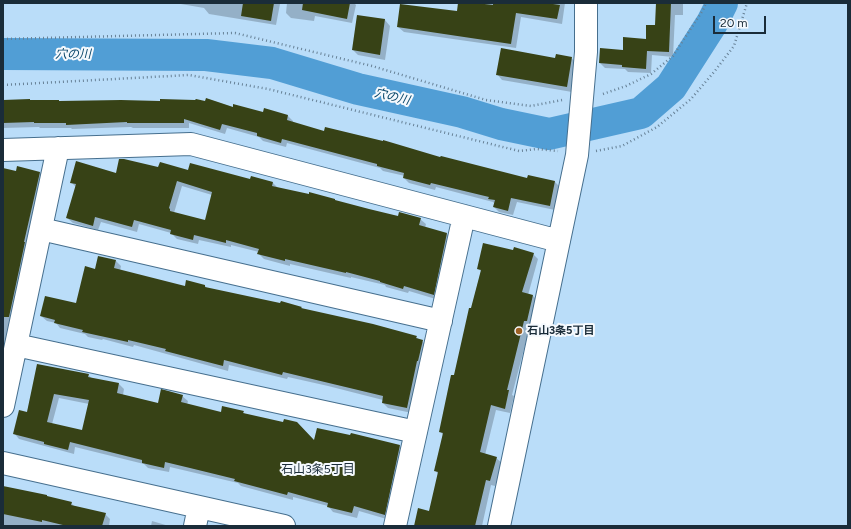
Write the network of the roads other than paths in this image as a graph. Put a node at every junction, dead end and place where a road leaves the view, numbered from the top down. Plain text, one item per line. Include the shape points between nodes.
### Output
1 (586, 3) edge
2 (58, 148) junction
3 (3, 150) edge
4 (464, 216) junction
5 (41, 229) junction
6 (559, 241) junction
7 (441, 321) junction
8 (16, 345) junction
9 (3, 406) edge
10 (416, 432) junction
11 (3, 463) edge
12 (197, 516) edge
13 (284, 526) edge
14 (395, 526) edge
15 (499, 526) edge

1 - 6 street via 586,52 577,155
2 - 3 street
2 - 4 street via 191,144
2 - 5 street
4 - 6 street
4 - 7 street
5 - 7 street
5 - 8 street
6 - 15 street
7 - 10 street
8 - 9 street
8 - 10 street
10 - 14 street
11 - 12 street
12 - 13 street

